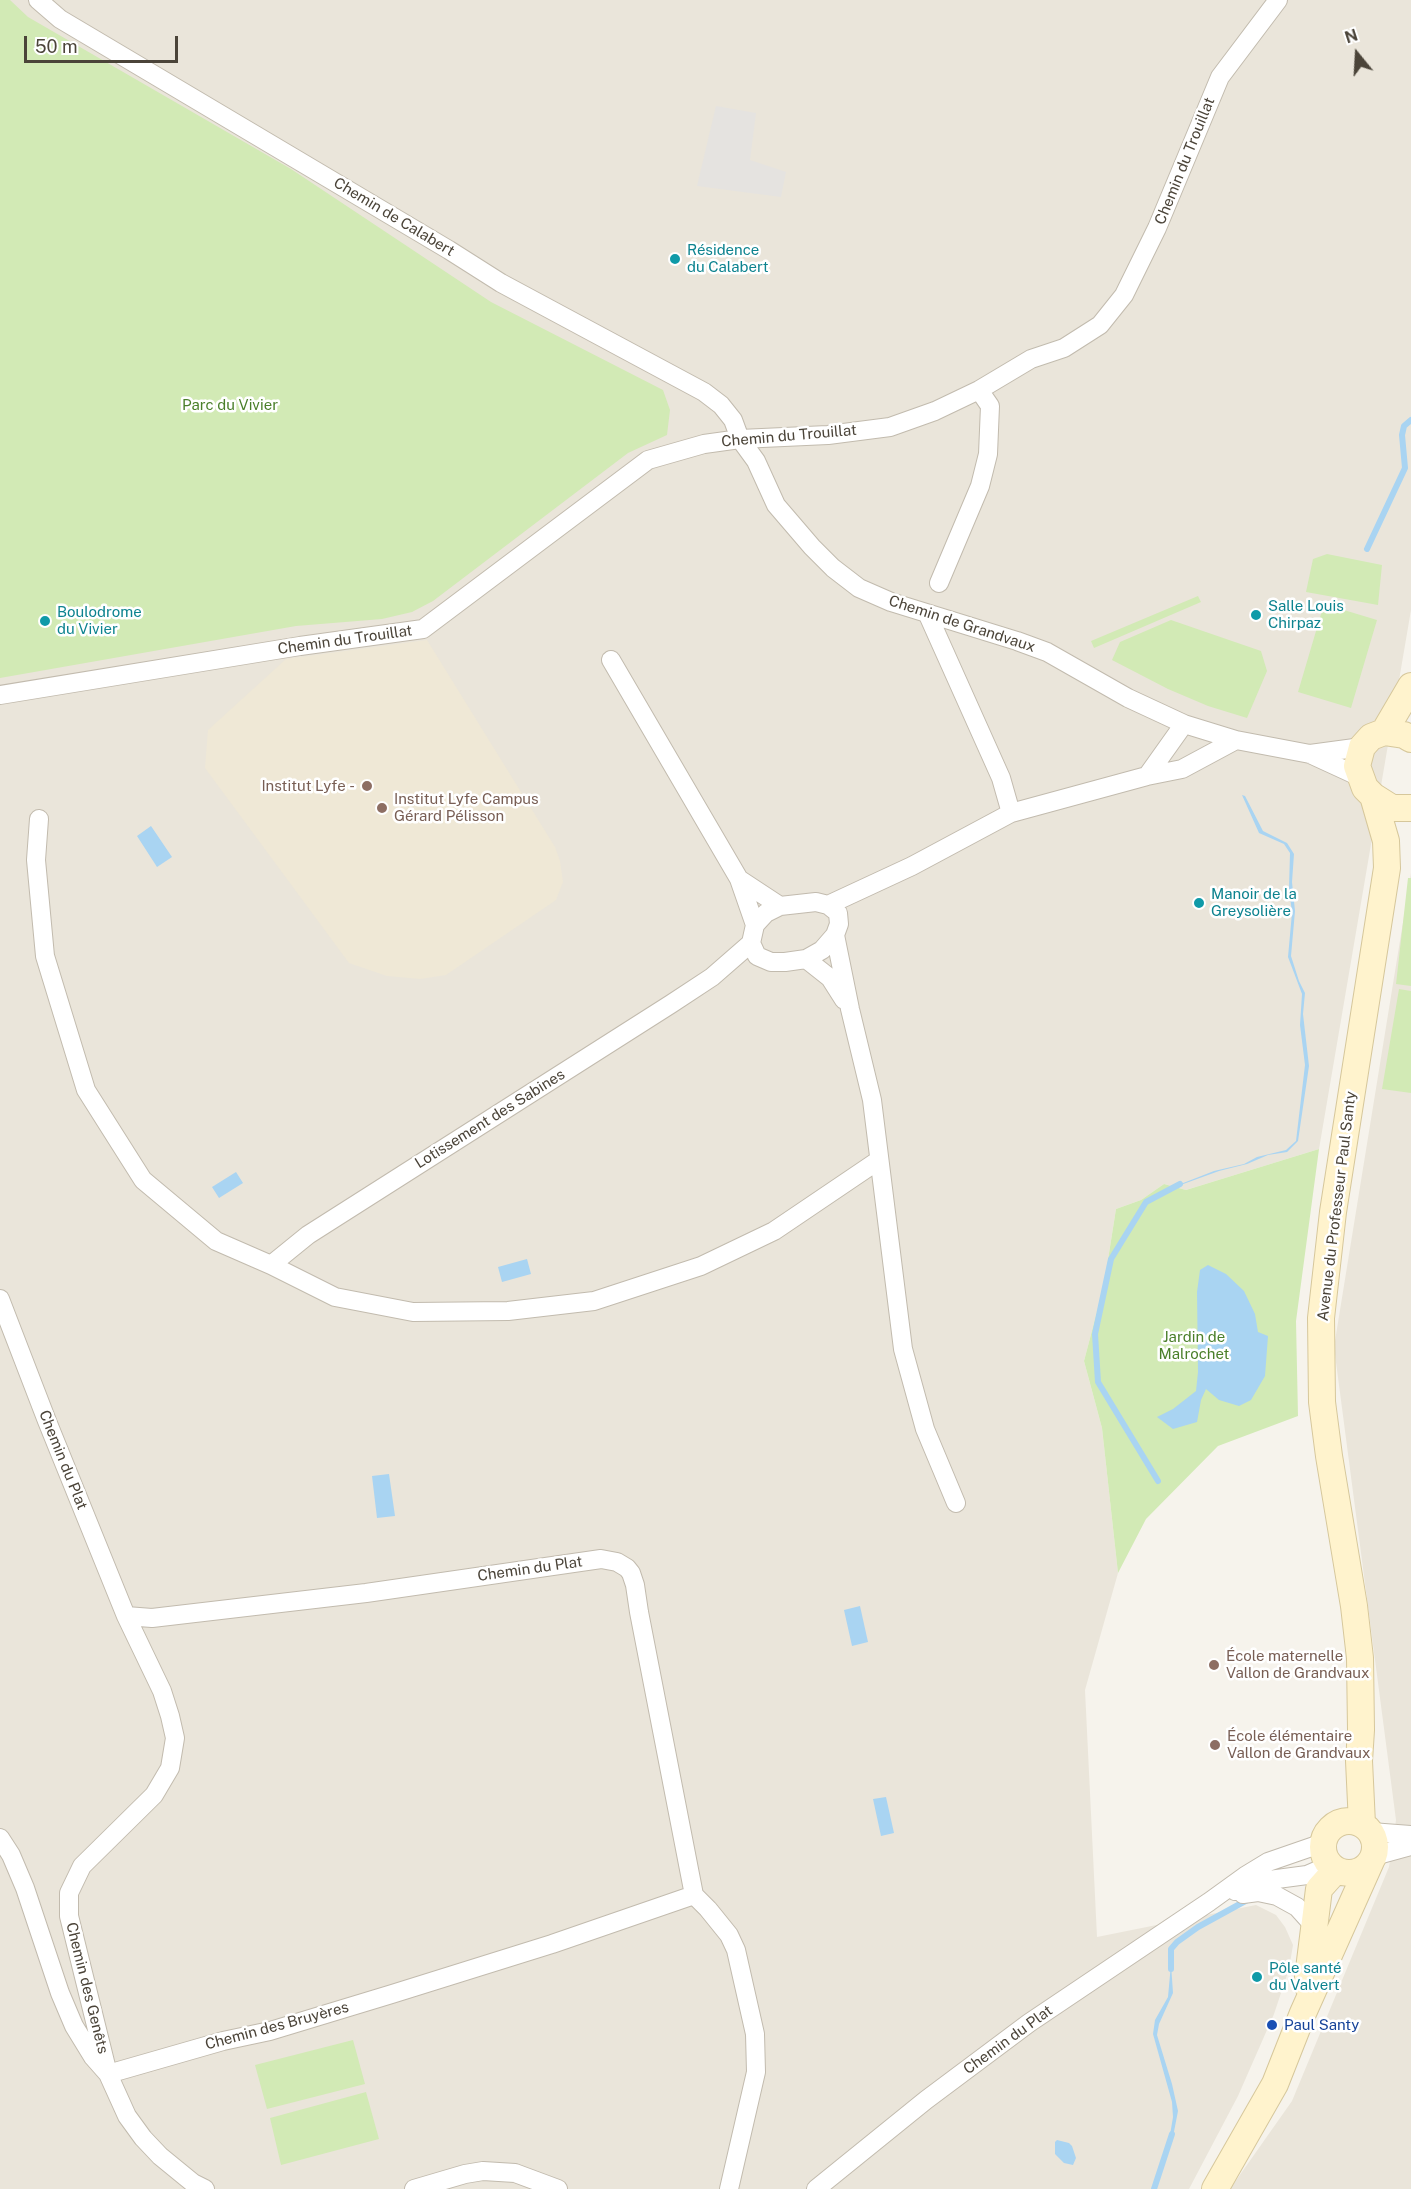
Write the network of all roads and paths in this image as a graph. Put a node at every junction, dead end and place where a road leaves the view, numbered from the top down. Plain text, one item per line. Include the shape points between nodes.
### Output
1 (38, 0) edge
2 (1278, 0) edge
3 (979, 390) junction
4 (740, 439) junction
5 (939, 583) dead end
6 (928, 615) junction
7 (611, 660) dead end
8 (1411, 686) edge
9 (0, 695) edge
10 (1184, 724) junction
11 (1384, 732) junction
12 (1411, 739) edge
13 (1236, 740) junction
14 (1362, 747) junction
15 (1310, 754) junction
16 (1147, 776) junction
17 (1366, 787) junction
18 (1411, 808) edge
19 (1011, 813) junction
20 (39, 819) dead end
21 (1388, 868) junction
22 (897, 872) junction
23 (740, 879) junction
24 (828, 905) junction
25 (780, 906) junction
26 (755, 925) junction
27 (837, 929) junction
28 (754, 950) junction
29 (806, 959) junction
30 (850, 1009) junction
31 (879, 1160) junction
32 (271, 1265) junction
33 (0, 1299) edge
34 (4, 1324) edge
35 (956, 1503) dead end
36 (126, 1616) junction
37 (1411, 1835) edge
38 (0, 1838) edge
39 (1365, 1839) junction
40 (1411, 1845) edge
41 (1330, 1859) junction
42 (694, 1895) junction
43 (1209, 1902) junction
44 (1315, 1927) junction
45 (1303, 2013) junction
46 (108, 2074) junction
47 (205, 2189) edge
48 (414, 2189) edge
49 (558, 2189) edge
50 (729, 2189) edge
51 (816, 2189) edge
52 (1215, 2189) edge

1 - 4 street, Chemin de Calabert via 60,19 501,283 704,392 733,420
2 - 3 street, Chemin du Trouillat via 1220,76 1157,228 1124,295 1100,325 1064,348 1031,359
3 - 4 street, Chemin du Trouillat via 890,427 828,435
3 - 5 street via 990,406 988,454 980,486
4 - 6 street, Chemin de Grandvaux via 756,461 776,505 833,568 859,588
4 - 9 street, Chemin du Trouillat via 704,444 648,460 423,629
6 - 10 street, Chemin de Grandvaux via 1047,652 1128,698
6 - 19 street via 1001,778
7 - 23 street
8 - 11 main road
10 - 13 street, Chemin de Grandvaux
10 - 16 street
11 - 12 main road
11 - 14 main road via 1371,737
13 - 15 street, Chemin de Grandvaux
13 - 16 street via 1182,769
14 - 15 street, Chemin de Grandvaux
14 - 17 main road via 1357,766
15 - 17 street, Chemin de Grandvaux
16 - 19 street
17 - 18 main road via 1392,808
17 - 21 main road, Avenue du Professeur Paul Santy via 1381,819
18 - 21 main road, Avenue du Professeur Paul Santy
19 - 22 street
20 - 32 street via 36,860 45,956 86,1090 143,1180 216,1241
21 - 39 main road, Avenue du Professeur Paul Santy via 1333,1212 1321,1318 1322,1402 1360,1658 1359,1761
22 - 24 street
22 - 27 street via 850,908
23 - 25 street
23 - 26 street
24 - 25 street via 816,902
24 - 27 street via 838,913
25 - 26 street
26 - 28 street
27 - 29 street via 822,950
27 - 30 street
28 - 29 street via 771,962
28 - 32 street, Lotissement des Sabines via 308,1234
29 - 30 street via 830,978
30 - 31 street via 872,1100
31 - 32 street via 774,1231 701,1266 594,1301 508,1311 413,1311 334,1297
31 - 35 street via 903,1349 924,1430
33 - 34 street, Chemin du Plat
34 - 36 street, Chemin du Plat
36 - 42 street, Chemin du Plat via 152,1618 366,1593 600,1559 617,1562 631,1573 635,1585
36 - 46 street, Chemin des Genêts via 162,1691 175,1738 170,1768 154,1795 82,1866 69,1893 69,1916
37 - 39 street
38 - 46 street via 25,1888 74,2026
39 - 40 street
39 - 41 main road via 1359,1871 1352,1873
39 - 41 main road, Avenue du Professeur Paul Santy via 1331,1828
39 - 45 main road, Avenue du Professeur Paul Santy
41 - 43 street, Chemin du Plat via 1307,1875 1262,1881
41 - 43 street, Chemin du Plat via 1268,1862
41 - 44 main road, Avenue du Professeur Paul Santy via 1319,1889
42 - 46 street, Chemin des Bruyères via 392,1994
42 - 50 street via 722,1926 736,1950 755,2034 756,2072
43 - 44 street, Chemin du Plat via 1235,1895 1270,1893 1297,1907
43 - 51 street, Chemin du Plat via 1029,2024
44 - 45 main road, Avenue du Professeur Paul Santy
45 - 52 main road, Avenue du Professeur Paul Santy via 1275,2084
46 - 47 street, Chemin des Genêts via 143,2138 160,2156
48 - 49 street via 483,2171 515,2173

